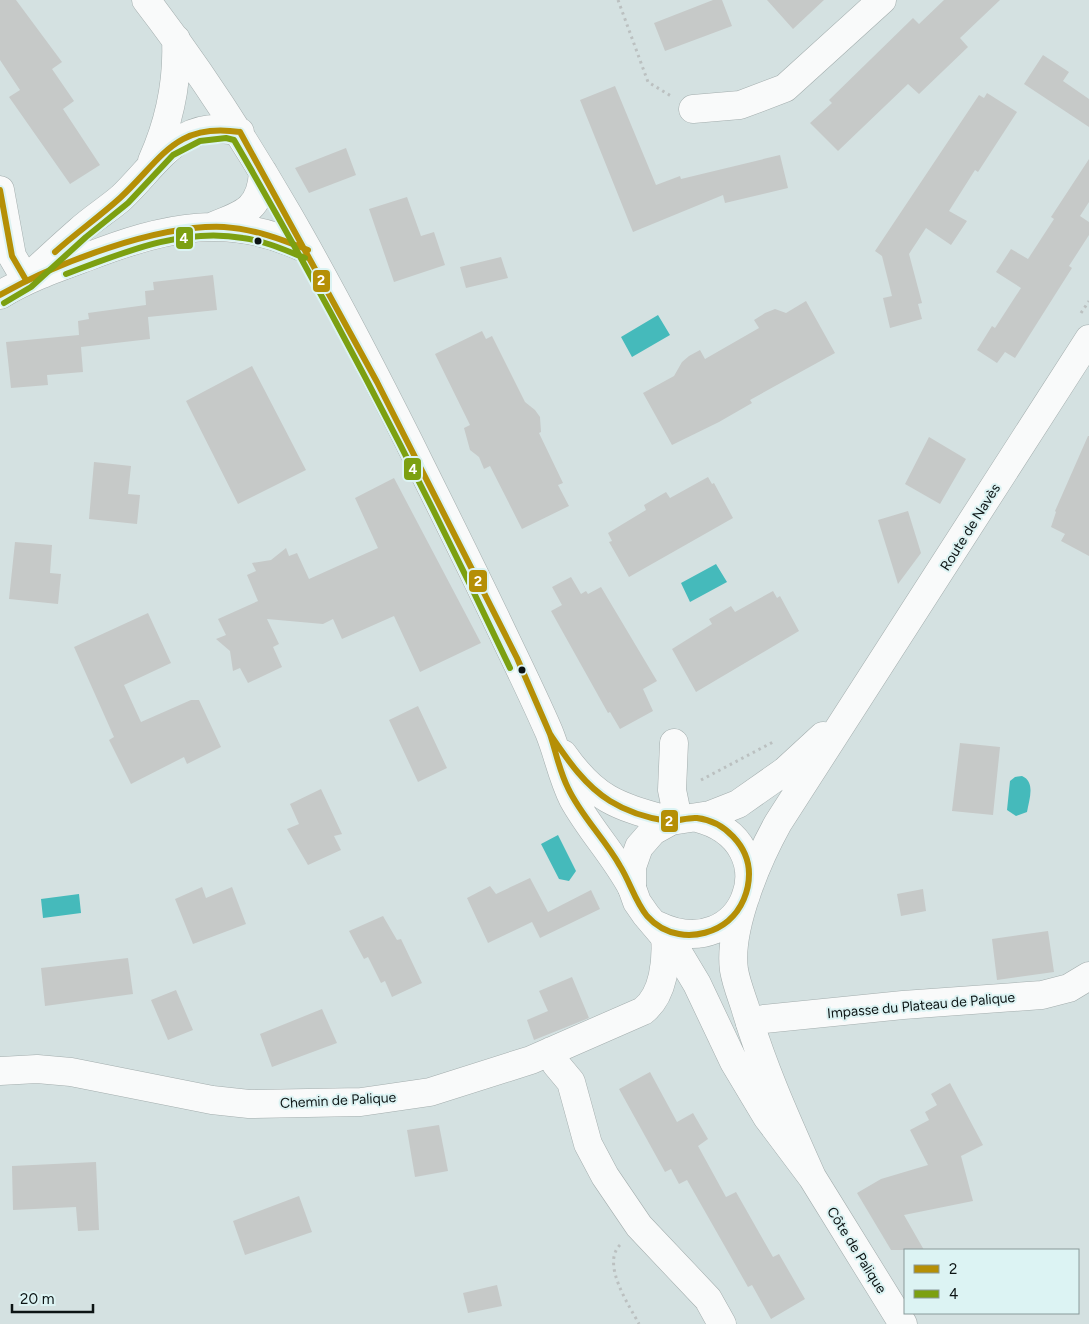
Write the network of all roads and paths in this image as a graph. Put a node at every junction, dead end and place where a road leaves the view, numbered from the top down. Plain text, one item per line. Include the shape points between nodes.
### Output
1 (146, 0) edge
2 (618, 0) edge
3 (882, 0) edge
4 (176, 38) junction
5 (693, 108) joint
6 (240, 132) junction
7 (150, 165) junction
8 (263, 172) junction
9 (0, 190) edge
10 (213, 226) junction
11 (308, 250) junction
12 (26, 280) junction
13 (0, 295) edge
14 (1089, 339) edge
15 (848, 713) junction
16 (550, 734) junction
17 (781, 737) dead end
18 (674, 743) dead end
19 (672, 790) junction
20 (682, 819) junction
21 (632, 888) junction
22 (747, 894) junction
23 (661, 930) junction
24 (1089, 976) edge
25 (750, 1023) junction
26 (551, 1051) junction
27 (0, 1071) edge
28 (812, 1177) junction
29 (639, 1226) junction
30 (639, 1324) edge
31 (722, 1324) edge
32 (903, 1324) edge

1 - 4 street
2 - 5 path via 648,82
3 - 5 street via 785,88 740,105
4 - 6 street
4 - 7 street via 175,92 163,138
6 - 7 street via 226,129 197,132 168,148
6 - 8 street
7 - 12 street via 122,197 80,230
8 - 10 street via 262,188 256,202 235,218
8 - 11 street
9 - 12 street via 12,256
10 - 11 street via 261,233 294,242
10 - 12 street via 142,236
11 - 16 street via 369,363
12 - 13 street
14 - 15 street, Route de Navès
15 - 20 street via 786,771 752,796 727,810
15 - 22 street via 767,843
16 - 20 street via 589,785 604,797 622,807
16 - 21 street via 574,800 616,859
17 - 19 path via 686,788
18 - 19 street
19 - 20 street
20 - 21 street via 653,832 639,847 632,867
20 - 22 street via 714,822 740,844 750,877
21 - 23 street via 637,902
22 - 23 street via 739,910 726,924 710,932 691,936
22 - 25 street via 735,939 734,970
23 - 26 street, Chemin de Palique via 665,966 649,1006
23 - 28 street via 697,984 734,1062 767,1117
24 - 25 street, Impasse du Plateau de Palique via 1069,988 1042,995 894,1006
25 - 28 street via 769,1078
26 - 27 street, Chemin de Palique via 521,1064 430,1092 361,1102 249,1104 212,1100 70,1072 37,1069
26 - 29 street via 556,1064 571,1082 579,1118 595,1158
28 - 32 street, Côte de Palique
29 - 30 path via 616,1250 613,1268
29 - 31 street via 708,1299

